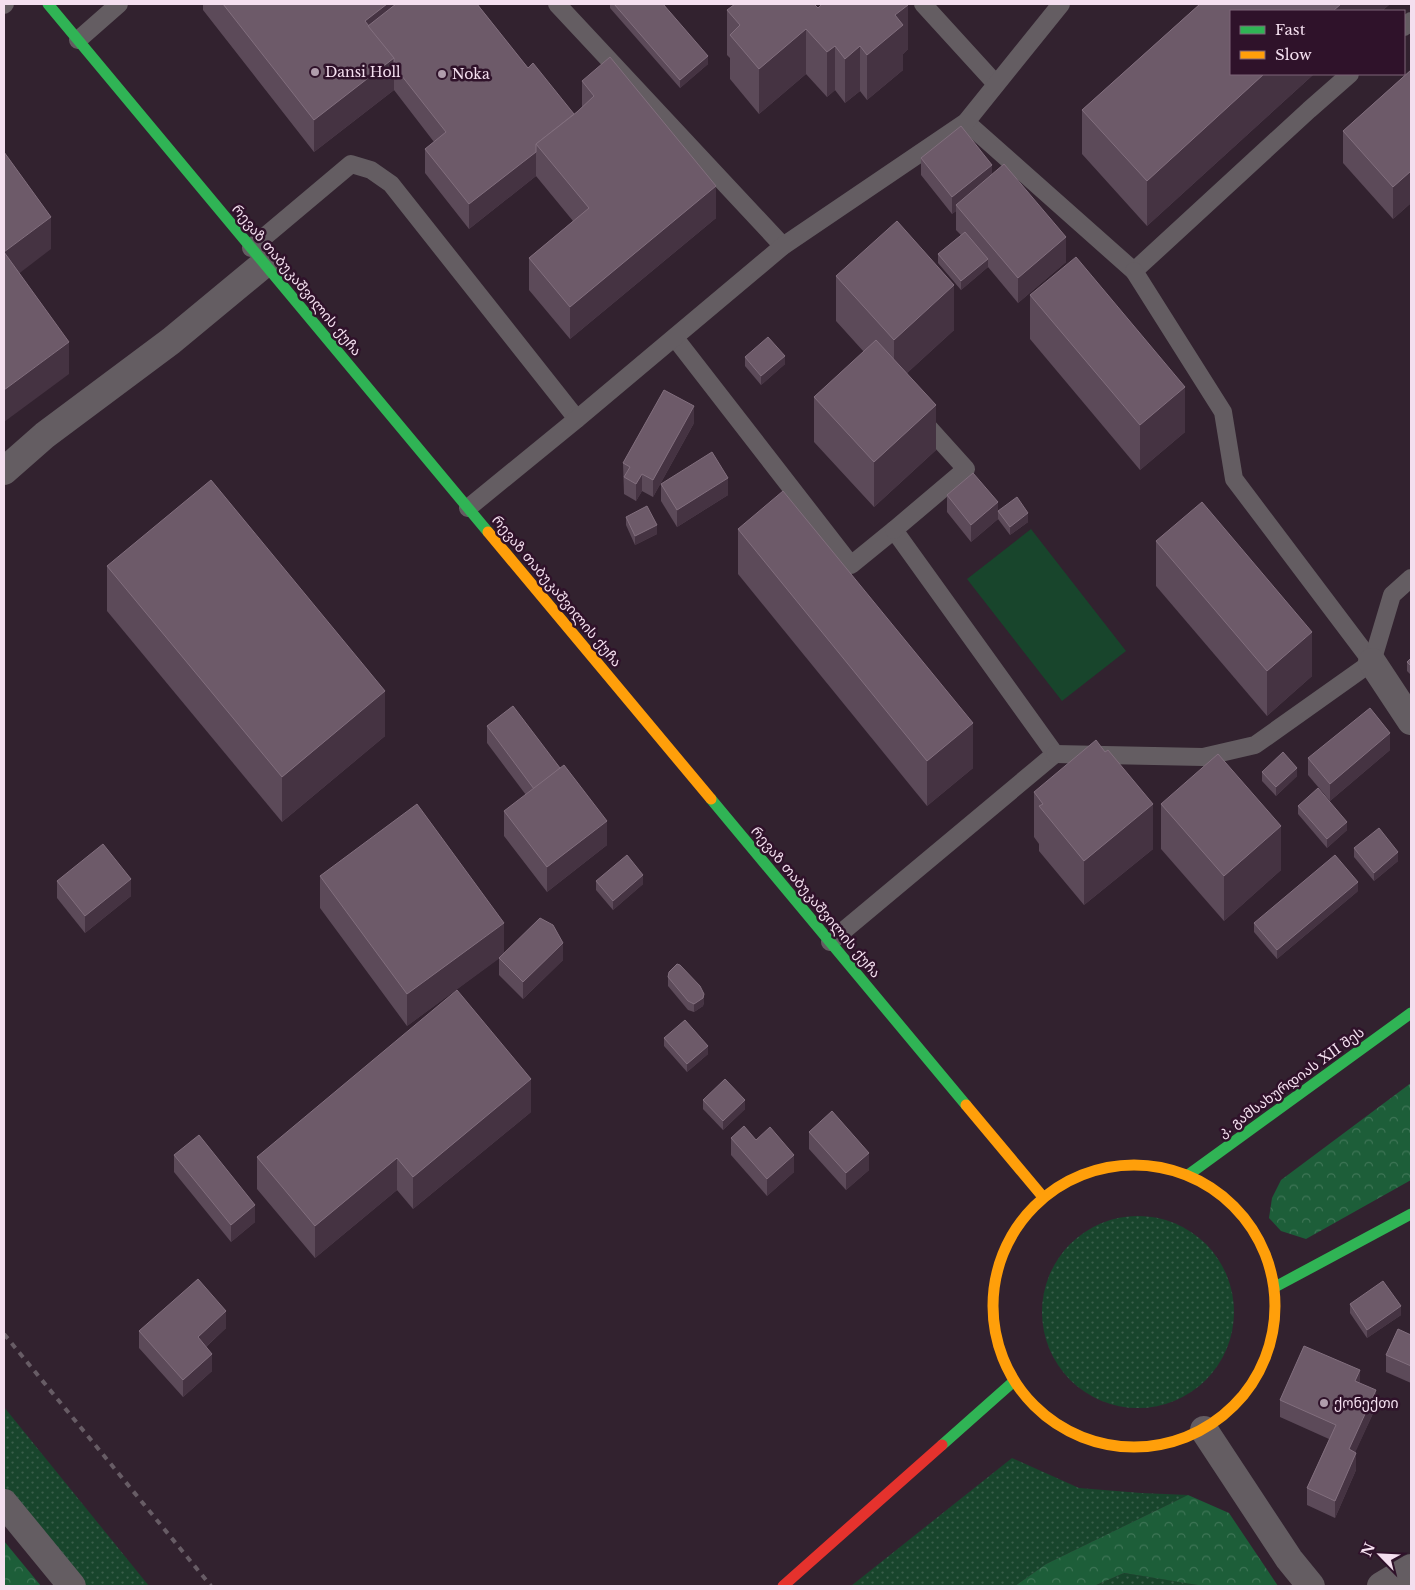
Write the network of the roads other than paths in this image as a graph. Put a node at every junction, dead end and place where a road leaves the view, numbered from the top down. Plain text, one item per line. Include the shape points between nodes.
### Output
1 (48, 4) edge
2 (119, 4) edge
3 (557, 4) edge
4 (923, 4) edge
5 (1061, 4) edge
6 (78, 40) junction
7 (1349, 75) edge
8 (996, 84) junction
9 (966, 122) junction
10 (783, 246) junction
11 (258, 256) junction
12 (1134, 271) junction
13 (674, 338) junction
14 (911, 407) edge
15 (577, 419) junction
16 (4, 471) edge
17 (468, 508) junction
18 (894, 530) junction
19 (1411, 578) edge
20 (1372, 662) junction
21 (1411, 721) edge
22 (1054, 754) junction
23 (830, 942) junction
24 (1411, 1013) edge
25 (1188, 1175) junction
26 (1043, 1197) junction
27 (1411, 1214) edge
28 (1275, 1287) junction
29 (1014, 1382) junction
30 (1204, 1430) junction
31 (4, 1503) edge
32 (1411, 1568) edge
33 (72, 1586) edge
34 (783, 1586) edge
35 (1311, 1586) edge
36 (1381, 1586) edge

1 - 6 main road, რევაზ თაბუკაშვილის ქუჩა
2 - 6 lane
3 - 10 lane
4 - 8 lane
5 - 8 lane
6 - 11 main road, რევაზ თაბუკაშვილის ქუჩა
7 - 12 lane
8 - 9 lane
9 - 10 lane
9 - 12 lane
10 - 13 lane
11 - 15 lane via 351,164 372,170 391,184
11 - 16 street via 171,341 45,434
11 - 17 main road, რევაზ თაბუკაშვილის ქუჩა
12 - 20 lane via 1223,412 1234,479
13 - 15 lane
13 - 18 lane via 852,565
14 - 18 lane via 966,469
15 - 17 lane
17 - 23 main road, რევაზ თაბუკაშვილის ქუჩა
18 - 22 lane
19 - 20 lane via 1392,595
20 - 21 street
20 - 22 lane via 1255,745 1203,757
22 - 23 lane
23 - 26 main road, რევაზ თაბუკაშვილის ქუჩა
24 - 25 main road, კ. გამსახურდიას XII შეს
25 - 26 main road via 1150,1165 1111,1166 1074,1178
25 - 28 main road via 1230,1201 1260,1240
26 - 29 main road via 1014,1230 998,1266 992,1306 997,1345
27 - 28 main road
28 - 30 main road via 1274,1330 1261,1370 1237,1404
29 - 30 main road via 1042,1415 1078,1438 1120,1448 1163,1446
29 - 34 main road
30 - 35 street
31 - 33 street
32 - 36 street

